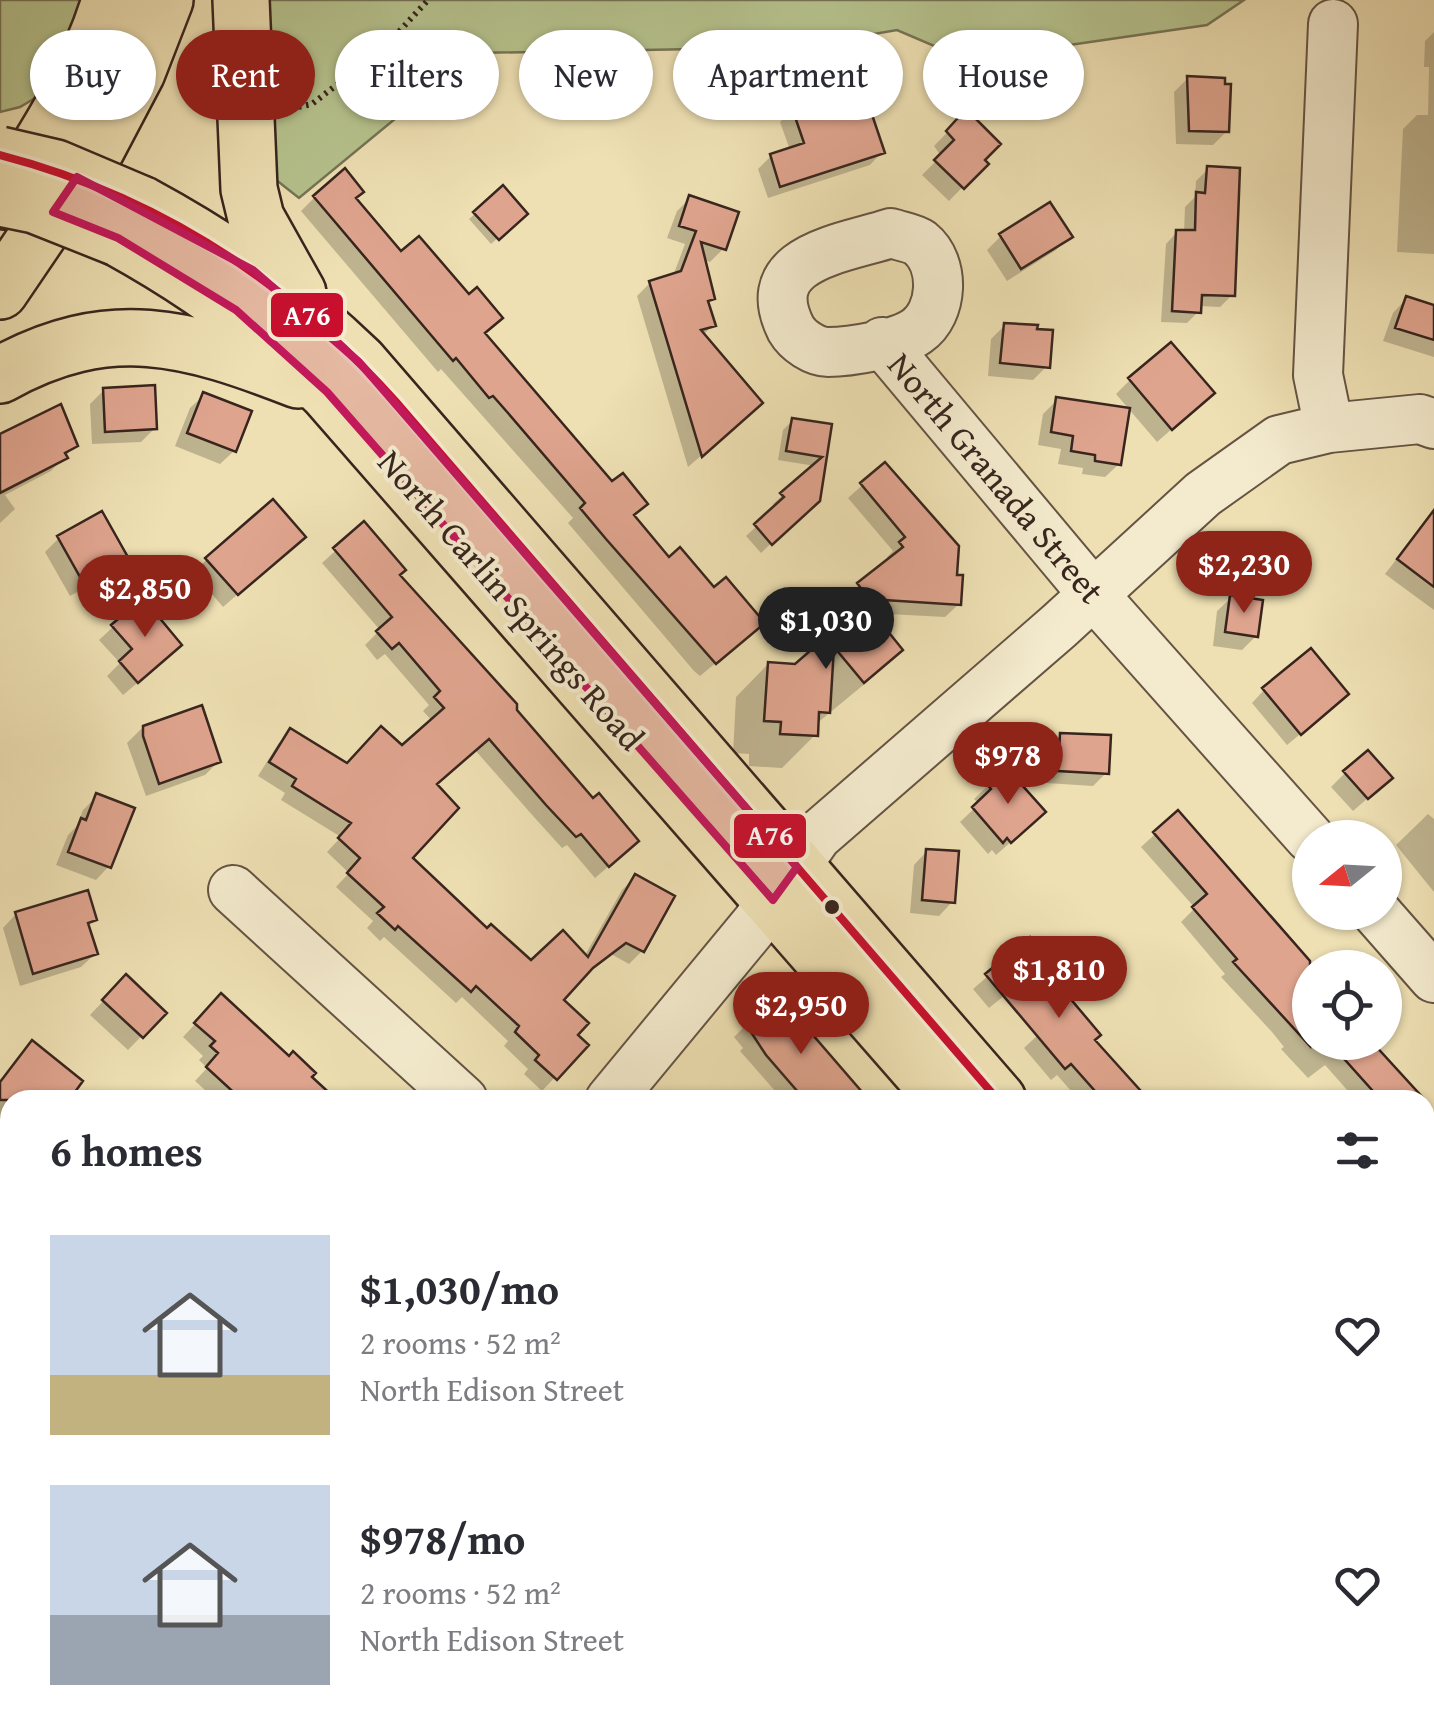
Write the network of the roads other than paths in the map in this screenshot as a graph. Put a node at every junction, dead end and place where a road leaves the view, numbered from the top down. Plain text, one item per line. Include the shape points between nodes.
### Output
1 (110, 0) edge
2 (165, 0) edge
3 (241, 0) edge
4 (1333, 24) dead end
5 (0, 156) edge
6 (0, 198) edge
7 (0, 212) edge
8 (129, 221) junction
9 (0, 291) edge
10 (312, 317) junction
11 (882, 342) dead end
12 (0, 375) edge
13 (327, 392) junction
14 (1434, 424) edge
15 (1330, 428) junction
16 (1093, 594) junction
17 (1294, 820) edge
18 (785, 883) junction
19 (233, 890) dead end
20 (1392, 930) edge
21 (1434, 978) edge
22 (452, 1090) edge
23 (618, 1090) edge
24 (939, 1090) edge
25 (988, 1090) edge

1 - 7 main road via 65,104
2 - 9 main road via 97,148
3 - 10 main road via 249,188 272,251
4 - 15 street via 1318,375
5 - 8 main road, North Carlin Springs Road, bridge via 56,168
6 - 8 main road, North Carlin Springs Road, bridge
8 - 10 main road, North Carlin Springs Road via 202,237
8 - 13 main road, North Carlin Springs Road via 178,271 284,348
10 - 18 main road, North Carlin Springs Road via 431,444
11 - 16 street, North Granada Street
12 - 13 main road via 36,355 110,338 174,339 233,354
13 - 18 main road, North Carlin Springs Road
14 - 15 street via 1420,419
15 - 16 street via 1279,440 1203,494
16 - 17 street, North Granada Street
16 - 18 street via 817,836
18 - 23 street
18 - 24 main road, North Carlin Springs Road
18 - 25 main road, North Carlin Springs Road
19 - 22 street
20 - 21 street

